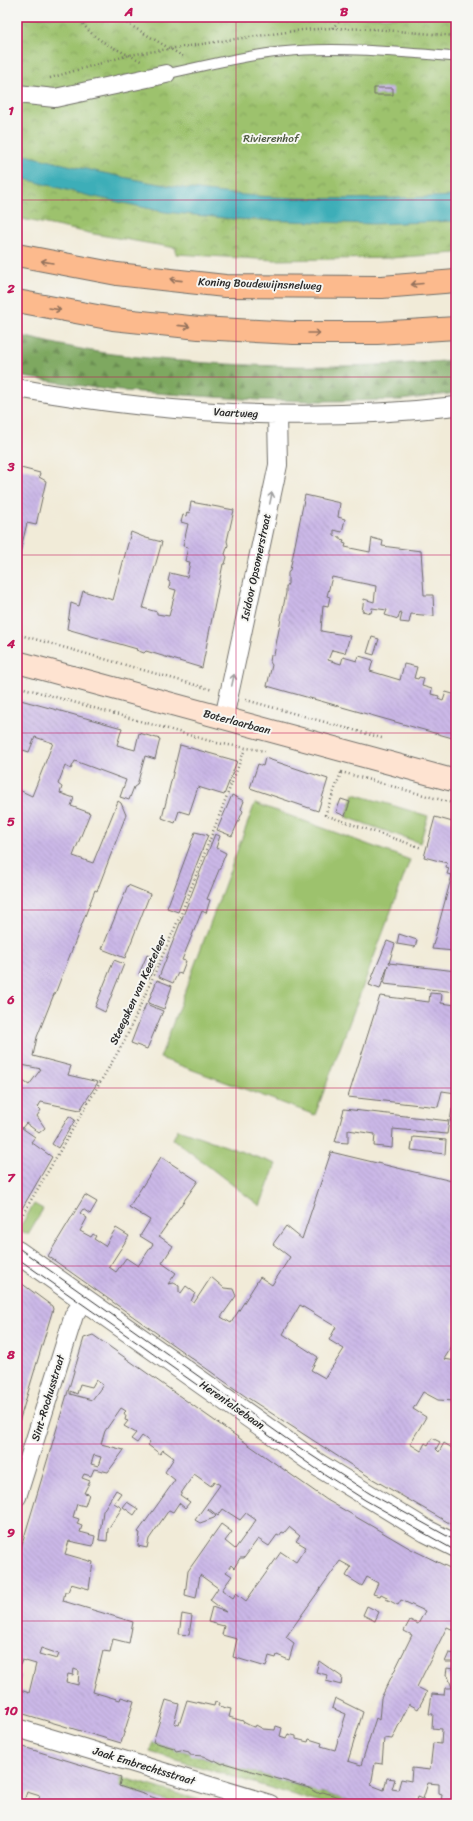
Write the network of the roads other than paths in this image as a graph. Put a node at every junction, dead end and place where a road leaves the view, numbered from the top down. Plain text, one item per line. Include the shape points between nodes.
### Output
1 (456, 57) edge
2 (166, 74) joint
3 (17, 94) edge
4 (17, 255) edge
5 (456, 281) edge
6 (17, 301) edge
7 (456, 328) edge
8 (17, 388) edge
9 (456, 406) edge
10 (277, 415) junction
11 (17, 662) edge
12 (224, 718) junction
13 (456, 781) edge
14 (17, 1252) edge
15 (84, 1300) junction
16 (17, 1497) edge
17 (456, 1546) edge
18 (17, 1728) edge
19 (270, 1804) edge

1 - 2 lane via 310,50 280,52
2 - 3 street via 55,98
5 -> 4 highway, Koning Boudewijnsnelweg via 382,287 225,286 117,274
6 -> 7 highway via 113,319 207,328 309,333 377,333
8 - 10 street, Vaartweg via 136,406
9 - 10 street, Vaartweg via 373,413
12 -> 10 street, Isidoor Opsomerstraat via 278,465
11 - 12 main road, Boterlaarbaan
12 - 13 main road, Boterlaarbaan
14 - 15 street, Herentalsebaan
15 - 16 street, Sint-Rochusstraat via 74,1315
15 - 17 street, Herentalsebaan via 318,1465 426,1531
18 - 19 street, Jaak Embrechtsstraat

